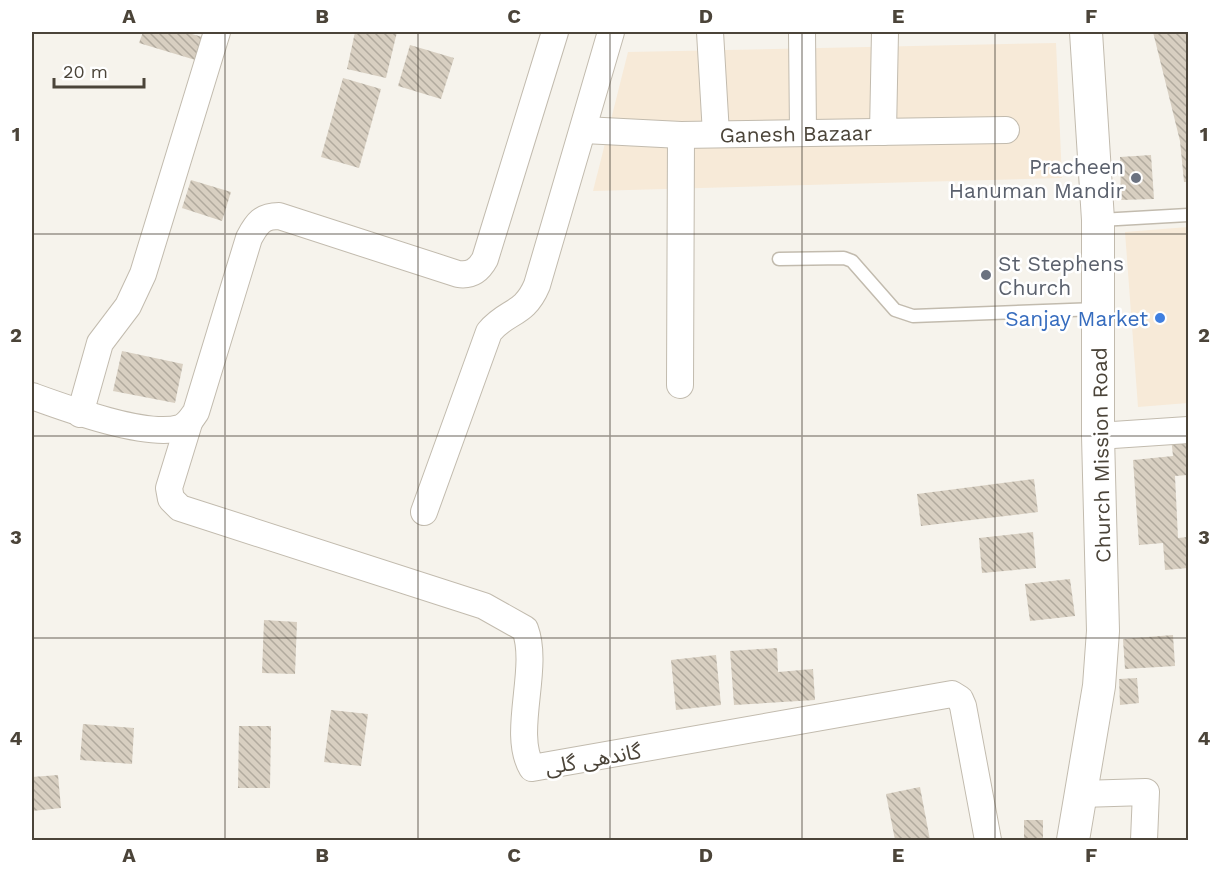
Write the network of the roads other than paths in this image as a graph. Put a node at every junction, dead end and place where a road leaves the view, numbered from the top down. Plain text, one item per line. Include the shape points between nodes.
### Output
1 (217, 32) edge
2 (555, 32) edge
3 (611, 32) edge
4 (710, 32) edge
5 (802, 32) edge
6 (885, 32) edge
7 (1086, 32) edge
8 (584, 130) junction
9 (1006, 130) dead end
10 (802, 132) junction
11 (883, 132) junction
12 (716, 134) junction
13 (681, 135) junction
14 (1188, 215) edge
15 (1098, 220) junction
16 (779, 259) dead end
17 (1098, 309) junction
18 (680, 385) dead end
19 (32, 396) edge
20 (80, 414) junction
21 (189, 423) junction
22 (1188, 430) edge
23 (1098, 436) junction
24 (424, 512) dead end
25 (1081, 794) junction
26 (988, 840) edge
27 (1073, 840) edge
28 (1144, 840) edge

1 - 20 street via 143,274 128,306 100,343
2 - 21 street via 481,266 458,274 279,216 261,219 249,238 196,412
3 - 8 street
4 - 12 street
5 - 10 street
6 - 11 street
7 - 15 street, Church Mission Road
8 - 13 street, Ganesh Bazaar
8 - 24 street via 531,300 489,332
9 - 11 street, Ganesh Bazaar
10 - 11 street, Ganesh Bazaar
10 - 12 street, Ganesh Bazaar
12 - 13 street, Ganesh Bazaar
13 - 18 street
14 - 15 lane
15 - 17 street, Church Mission Road
16 - 17 lane via 852,261 895,310 904,315
17 - 23 street, Church Mission Road
19 - 20 street
20 - 21 street via 163,430
21 - 26 street, گاندھی گلی via 169,488 171,499 180,508 484,606 525,628 529,647 525,747 532,768 952,694 963,706
22 - 23 street
23 - 25 street, Church Mission Road via 1103,631 1099,686
25 - 27 street, Church Mission Road
25 - 28 street via 1146,792

